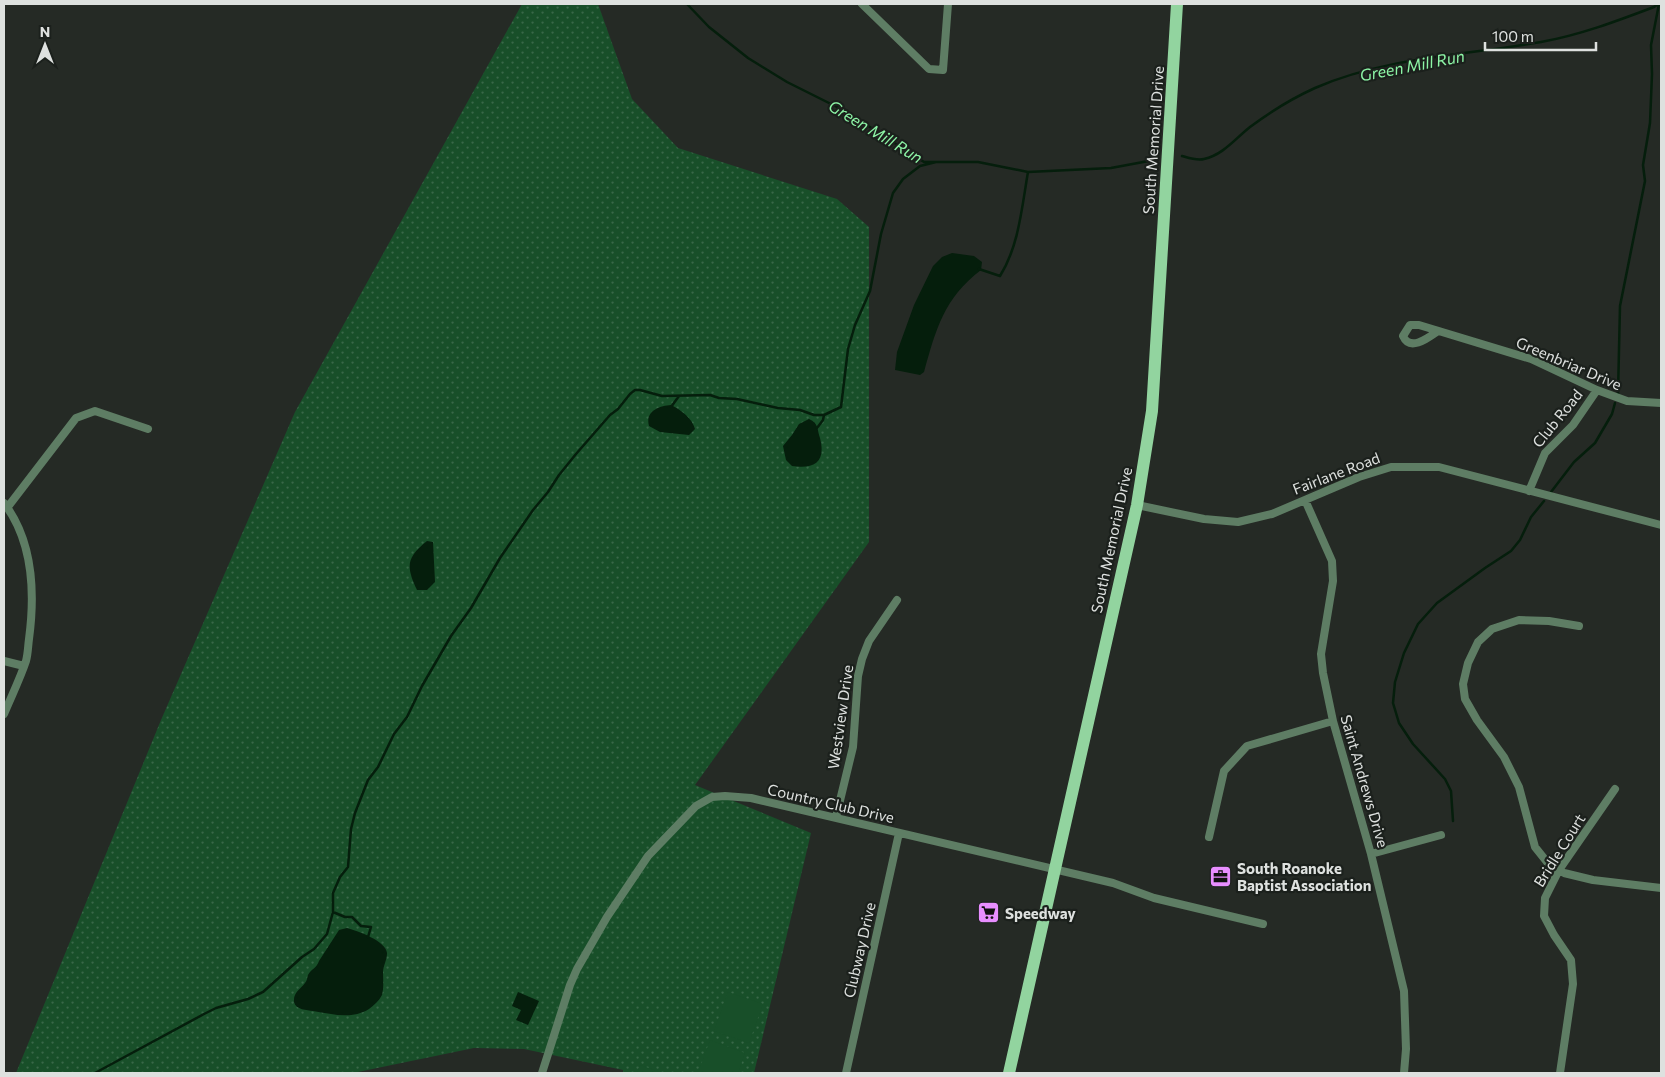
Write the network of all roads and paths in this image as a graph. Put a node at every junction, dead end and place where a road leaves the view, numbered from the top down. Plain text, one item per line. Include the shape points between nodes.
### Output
1 (862, 4) edge
2 (948, 4) edge
3 (1178, 4) edge
4 (1438, 331) dead end
5 (1597, 390) junction
6 (1661, 403) edge
7 (148, 428) dead end
8 (1529, 491) junction
9 (1305, 500) junction
10 (1137, 505) junction
11 (5, 506) edge
12 (1661, 525) edge
13 (897, 600) dead end
14 (1579, 626) dead end
15 (4, 661) edge
16 (24, 666) junction
17 (4, 714) edge
18 (1333, 721) junction
19 (1615, 789) dead end
20 (836, 817) junction
21 (899, 833) junction
22 (1442, 834) dead end
23 (1209, 837) dead end
24 (1371, 854) junction
25 (1054, 869) junction
26 (1559, 870) junction
27 (1661, 888) edge
28 (1263, 924) dead end
29 (542, 1073) edge
30 (846, 1073) edge
31 (1008, 1073) edge
32 (1404, 1073) edge
33 (1560, 1073) edge

1 - 2 street via 929,69 943,70
3 - 10 main road, South Memorial Drive via 1152,411
4 - 5 street, Greenbriar Drive via 1531,359
5 - 6 street, Greenbriar Drive via 1627,401
5 - 8 street, Club Road via 1573,425 1545,452
7 - 11 street via 95,412 76,418
8 - 9 street, Fairlane Road via 1439,468 1391,467
8 - 12 street, Fairlane Road
9 - 10 street, Fairlane Road via 1272,514 1238,522 1204,519
9 - 18 street, Saint Andrews Drive via 1332,562 1333,581 1321,654
10 - 25 main road, South Memorial Drive
11 - 16 street via 28,557 32,614
13 - 20 street, Westview Drive via 869,641 862,659 853,747
14 - 26 street via 1518,620 1492,629 1478,642 1468,663 1464,684 1465,699 1504,758 1518,787 1535,847 1547,862
15 - 16 street
16 - 17 street
18 - 23 street via 1247,746 1224,771
18 - 24 street, Saint Andrews Drive
19 - 26 street, Bridle Court
20 - 21 street, Country Club Drive
20 - 29 street, Country Club Drive via 736,796 712,797 696,806 648,856 588,948 564,999
21 - 25 street, Country Club Drive
21 - 30 street, Clubway Drive
22 - 24 street
24 - 32 street, Saint Andrews Drive via 1404,991
25 - 28 street, Country Club Drive via 1113,882 1154,898
25 - 31 main road, South Memorial Drive
26 - 27 street via 1593,880
26 - 33 street, Bridle Court via 1545,898 1544,916 1571,960 1573,984

